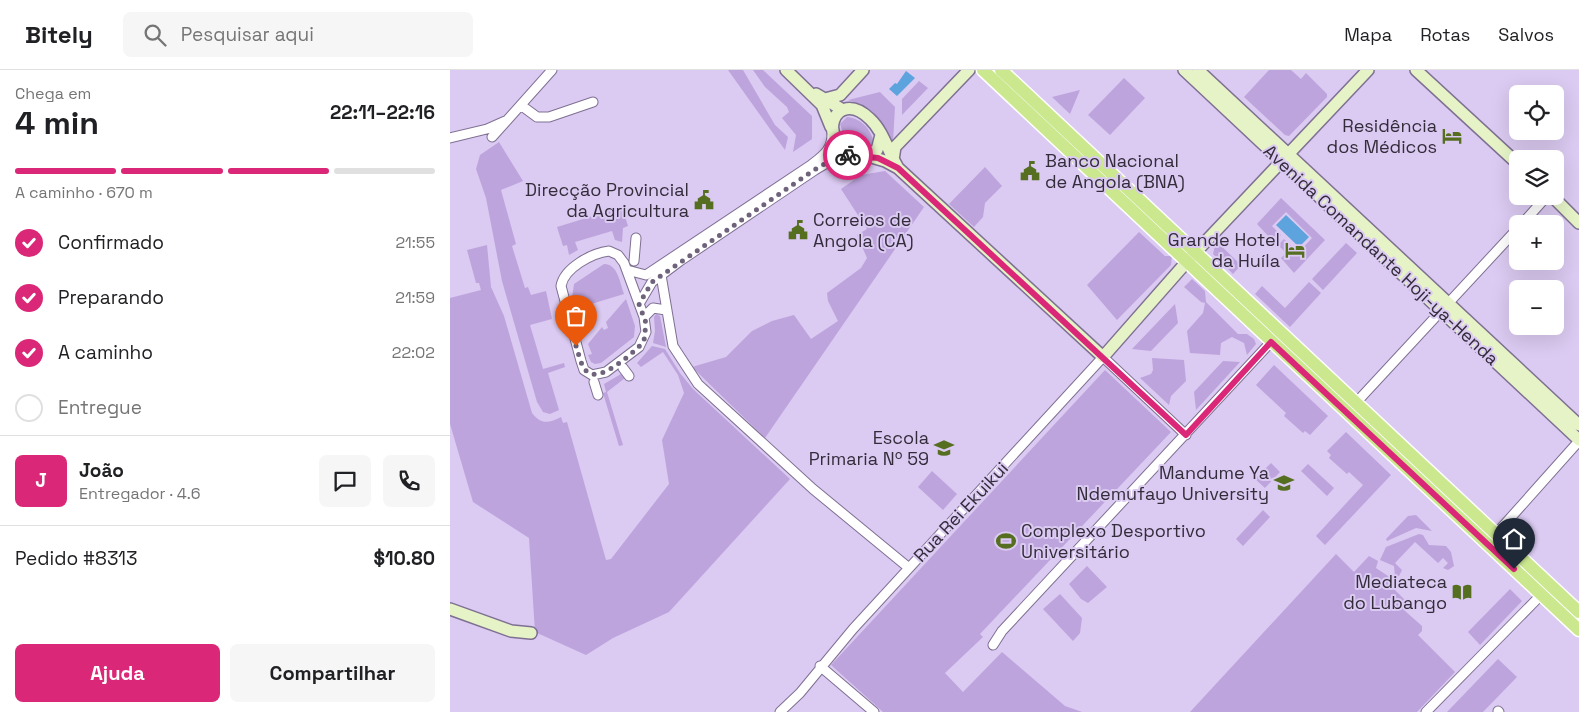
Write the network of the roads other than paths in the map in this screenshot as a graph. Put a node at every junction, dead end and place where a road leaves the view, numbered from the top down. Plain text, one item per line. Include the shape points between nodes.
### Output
1 (552, 70) edge
2 (786, 70) edge
3 (863, 70) edge
4 (969, 70) edge
5 (983, 70) edge
6 (1001, 70) edge
7 (1184, 70) edge
8 (1198, 70) edge
9 (1368, 70) edge
10 (1416, 70) edge
11 (799, 82) junction
12 (840, 95) junction
13 (825, 99) junction
14 (593, 102) dead end
15 (522, 106) junction
16 (843, 110) junction
17 (510, 119) junction
18 (831, 129) junction
19 (881, 135) junction
20 (492, 137) dead end
21 (450, 138) edge
22 (862, 156) junction
23 (1509, 156) edge
24 (1285, 158) junction
25 (895, 164) junction
26 (1539, 205) edge
27 (1561, 205) edge
28 (1530, 215) edge
29 (1579, 223) edge
30 (636, 238) dead end
31 (1509, 238) edge
32 (1196, 252) junction
33 (634, 261) dead end
34 (1186, 262) junction
35 (627, 270) junction
36 (660, 275) junction
37 (639, 304) junction
38 (1444, 307) junction
39 (666, 310) junction
40 (644, 317) junction
41 (1271, 342) junction
42 (1103, 357) junction
43 (594, 382) dead end
44 (598, 394) dead end
45 (1355, 403) junction
46 (1346, 412) junction
47 (1579, 424) edge
48 (1186, 435) junction
49 (1579, 440) edge
50 (1496, 534) junction
51 (909, 568) junction
52 (1541, 595) junction
53 (450, 609) edge
54 (1579, 612) edge
55 (1579, 630) edge
56 (531, 633) dead end
57 (993, 645) dead end
58 (820, 666) junction
59 (780, 712) edge
60 (874, 712) edge
61 (1426, 712) edge

1 - 15 street
2 - 11 street
3 - 12 street
4 - 25 street via 896,147
5 - 34 main road
6 - 32 main road
7 - 24 street, Avenida Comandante Hoji-ya-Henda
8 - 24 street, Avenida Comandante Hoji-ya-Henda
9 - 24 street
10 - 23 street
11 - 13 street
11 - 18 street via 822,105
12 - 13 street
12 - 16 street
13 - 16 street
14 - 15 street via 549,117 537,117
15 - 17 street
16 - 18 street via 834,117
16 - 19 street via 849,108 861,112
17 - 20 street
17 - 21 street via 487,129
18 - 22 street via 843,147
18 - 35 street via 829,150 811,164 646,275
19 - 22 street via 877,150
19 - 25 street
22 - 25 street
22 - 36 street via 842,154 814,170
24 - 32 street
24 - 38 street, Avenida Comandante Hoji-ya-Henda
25 - 42 street
26 - 28 street
27 - 29 street
30 - 33 street
31 - 38 street
32 - 34 street
32 - 45 main road
34 - 41 main road
34 - 42 street
35 - 37 street
35 - 40 street via 618,255 602,252 570,269 562,280 563,299 584,370 592,375 601,374 638,348 646,332
36 - 37 street
36 - 39 street
37 - 40 street
38 - 45 street
38 - 47 street, Avenida Comandante Hoji-ya-Henda
38 - 49 street, Avenida Comandante Hoji-ya-Henda
39 - 40 street via 653,308
39 - 51 street via 673,346 698,384 813,489
41 - 46 main road
41 - 48 street
42 - 48 street
42 - 51 street, Rua Rei Ekuikui
43 - 44 street
45 - 46 street
45 - 50 main road
46 - 52 main road
48 - 57 street via 1002,631
49 - 50 street
50 - 54 main road
51 - 58 street, Rua Rei Ekuikui
52 - 55 main road
52 - 61 street
53 - 56 street via 511,631
58 - 59 street, Rua Rei Ekuikui
58 - 60 street

